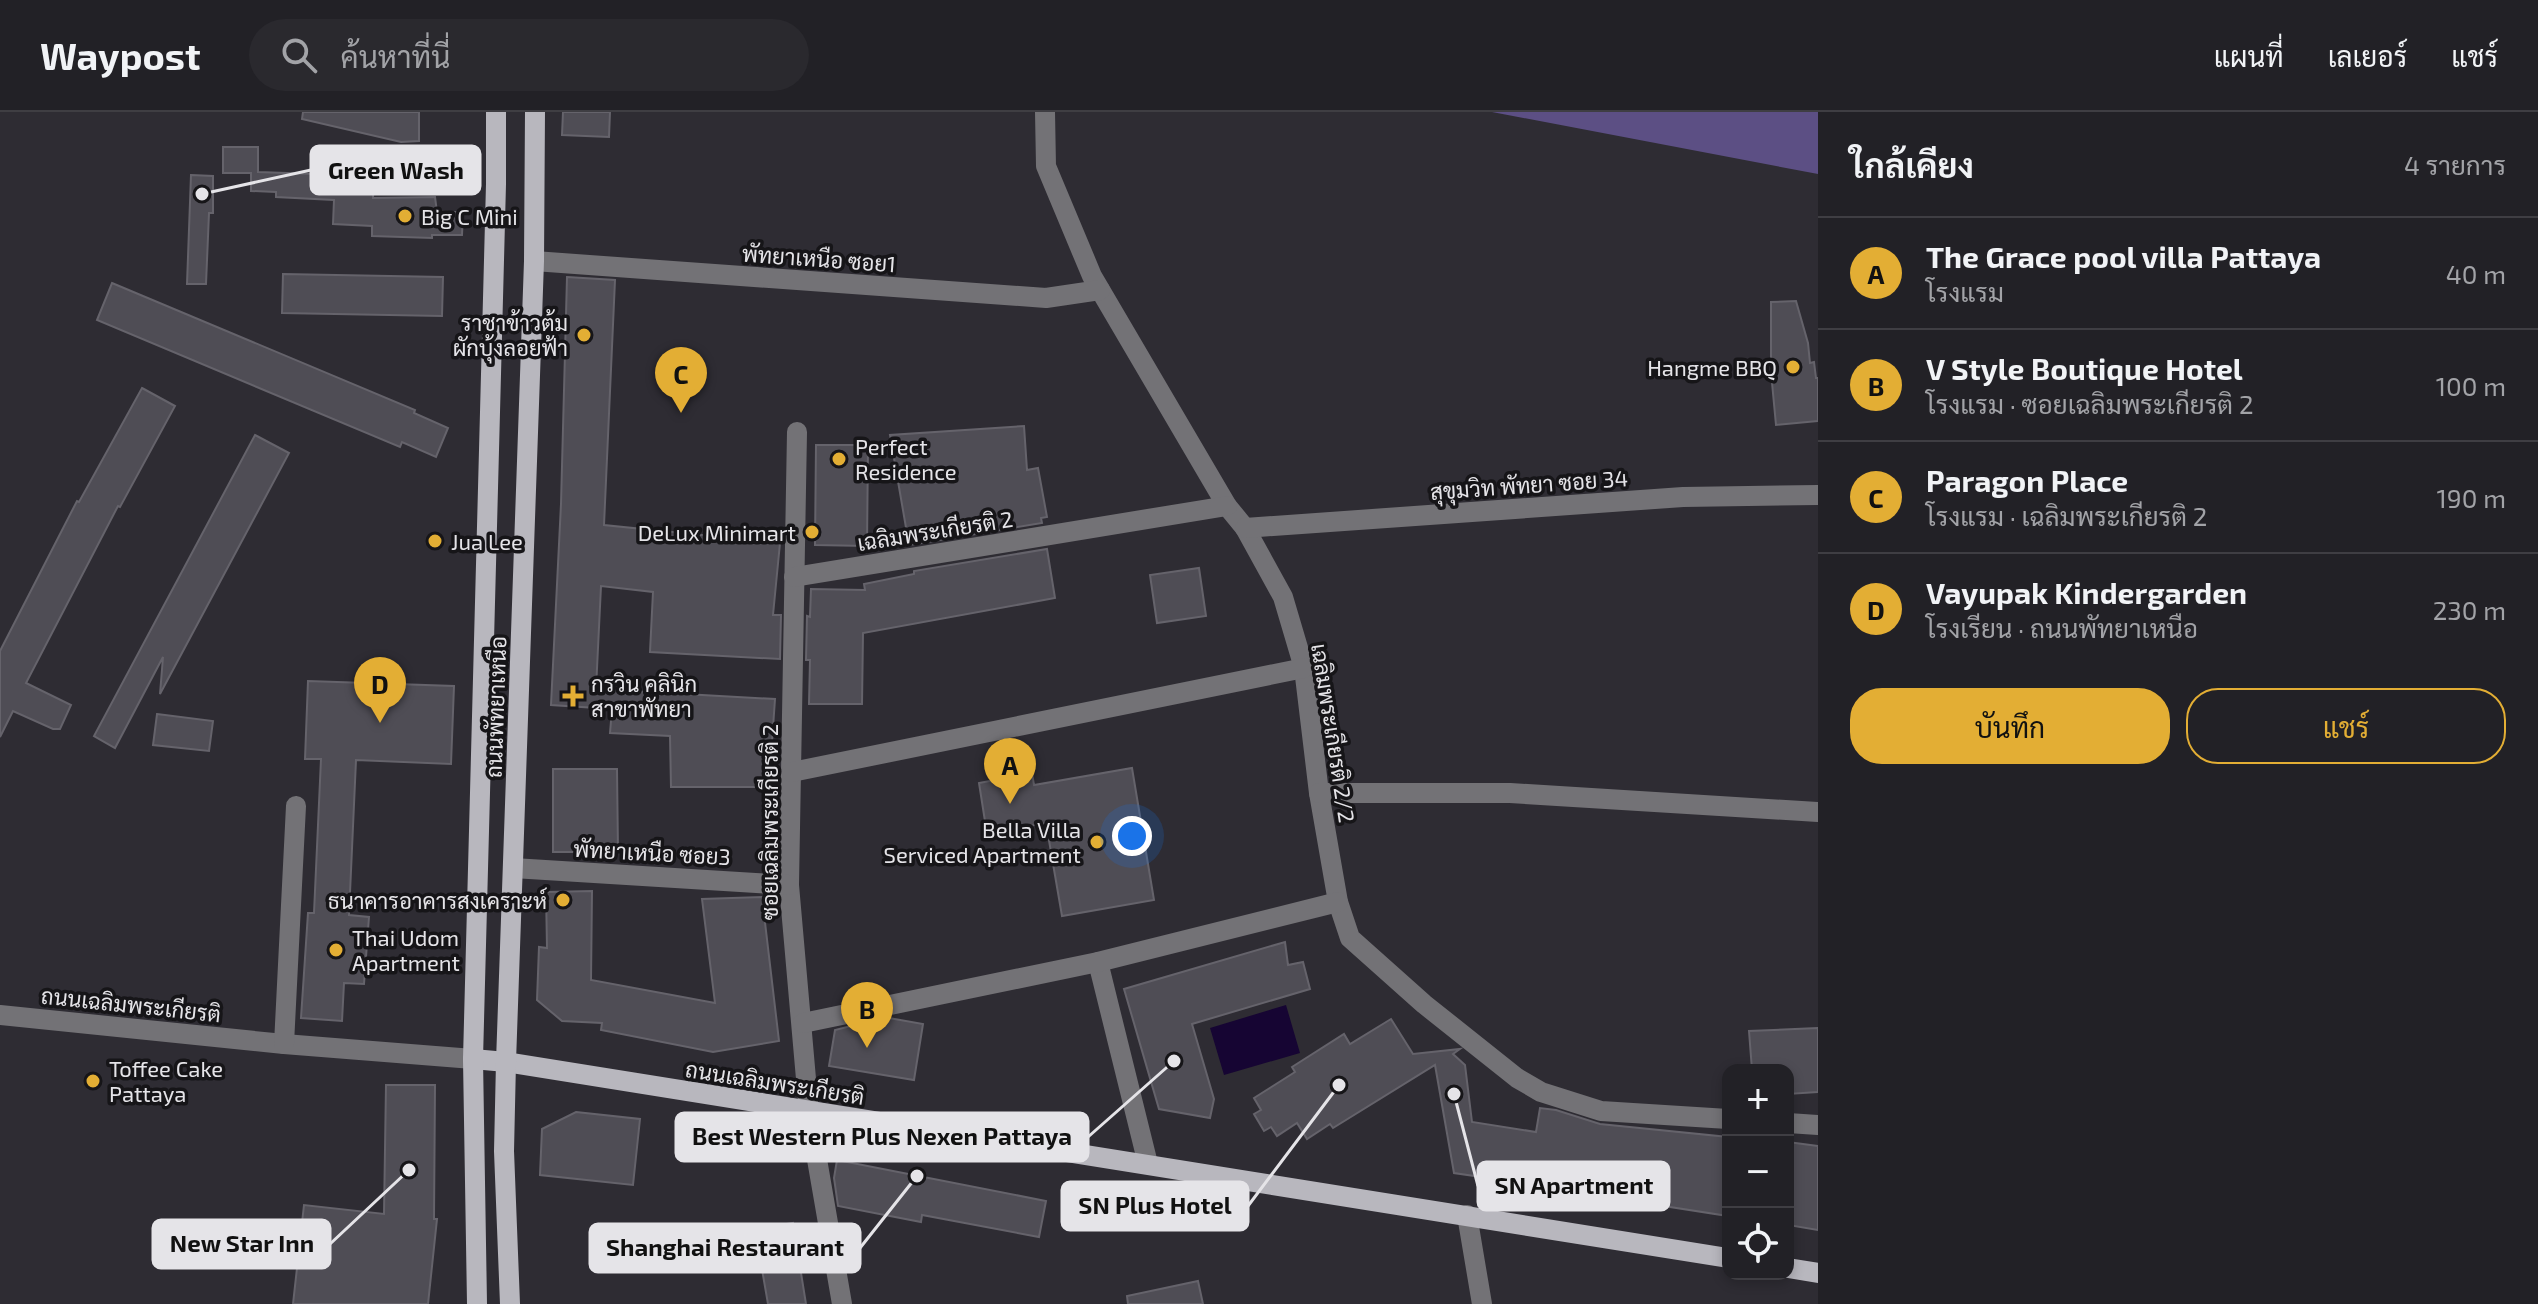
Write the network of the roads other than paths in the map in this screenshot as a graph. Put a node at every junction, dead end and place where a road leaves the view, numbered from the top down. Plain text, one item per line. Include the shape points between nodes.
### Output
1 (496, 112) edge
2 (535, 112) edge
3 (1045, 112) edge
4 (534, 261) junction
5 (1100, 290) junction
6 (797, 432) dead end
7 (1818, 495) edge
8 (1227, 506) junction
9 (1245, 528) junction
10 (794, 577) junction
11 (1304, 668) junction
12 (792, 772) junction
13 (1319, 793) junction
14 (296, 806) dead end
15 (1818, 812) edge
16 (513, 868) junction
17 (789, 885) junction
18 (1338, 902) junction
19 (1098, 962) junction
20 (0, 1015) edge
21 (803, 1023) junction
22 (284, 1044) junction
23 (473, 1059) junction
24 (506, 1062) junction
25 (809, 1113) junction
26 (1722, 1119) edge
27 (1794, 1123) edge
28 (1818, 1125) edge
29 (1148, 1164) junction
30 (1467, 1215) junction
31 (1722, 1257) edge
32 (1794, 1269) edge
33 (1818, 1273) edge
34 (477, 1304) edge
35 (510, 1304) edge
36 (842, 1304) edge
37 (1482, 1304) edge

1 - 23 main road, ถนนพัทยาเหนือ
2 - 4 main road, ถนนพัทยาเหนือ
3 - 5 street, เฉลิมพระเกียรติ 2/2 via 1046,166
4 - 5 street, พัทยาเหนือ ซอย1 via 1046,298
4 - 16 main road, ถนนพัทยาเหนือ
5 - 8 street, เฉลิมพระเกียรติ 2/2
6 - 10 street
7 - 9 street, สุขุมวิท พัทยา ซอย 34 via 1683,497
8 - 9 street, เฉลิมพระเกียรติ 2/2
8 - 10 street, เฉลิมพระเกียรติ 2
9 - 11 street, เฉลิมพระเกียรติ 2/2 via 1283,597
10 - 12 street, ซอยเฉลิมพระเกียรติ 2
11 - 12 street
11 - 13 street, เฉลิมพระเกียรติ 2/2
12 - 17 street, ซอยเฉลิมพระเกียรติ 2
13 - 15 street via 1510,793
13 - 18 street, เฉลิมพระเกียรติ 2/2
14 - 22 street
16 - 17 street, พัทยาเหนือ ซอย3
16 - 24 main road, ถนนพัทยาเหนือ
17 - 21 street, ซอยเฉลิมพระเกียรติ 2
18 - 19 street
18 - 26 street, เฉลิมพระเกียรติ 2/2 via 1350,938 1436,1013 1541,1092 1601,1111
19 - 21 street
19 - 29 street
20 - 22 street, ถนนเฉลิมพระเกียรติ
21 - 25 street, ซอยเฉลิมพระเกียรติ 2
22 - 23 street, ถนนเฉลิมพระเกียรติ
23 - 24 main road, ถนนเฉลิมพระเกียรติ
23 - 34 main road, ถนนพัทยาเหนือ
24 - 25 main road, ถนนเฉลิมพระเกียรติ
24 - 35 main road, ถนนพัทยาเหนือ
25 - 29 main road, ถนนเฉลิมพระเกียรติ
25 - 36 street, ซอยเฉลิมพระเกียรติ 2
27 - 28 street
29 - 30 main road, ถนนเฉลิมพระเกียรติ
30 - 31 main road, ถนนเฉลิมพระเกียรติ
30 - 37 street
32 - 33 main road

